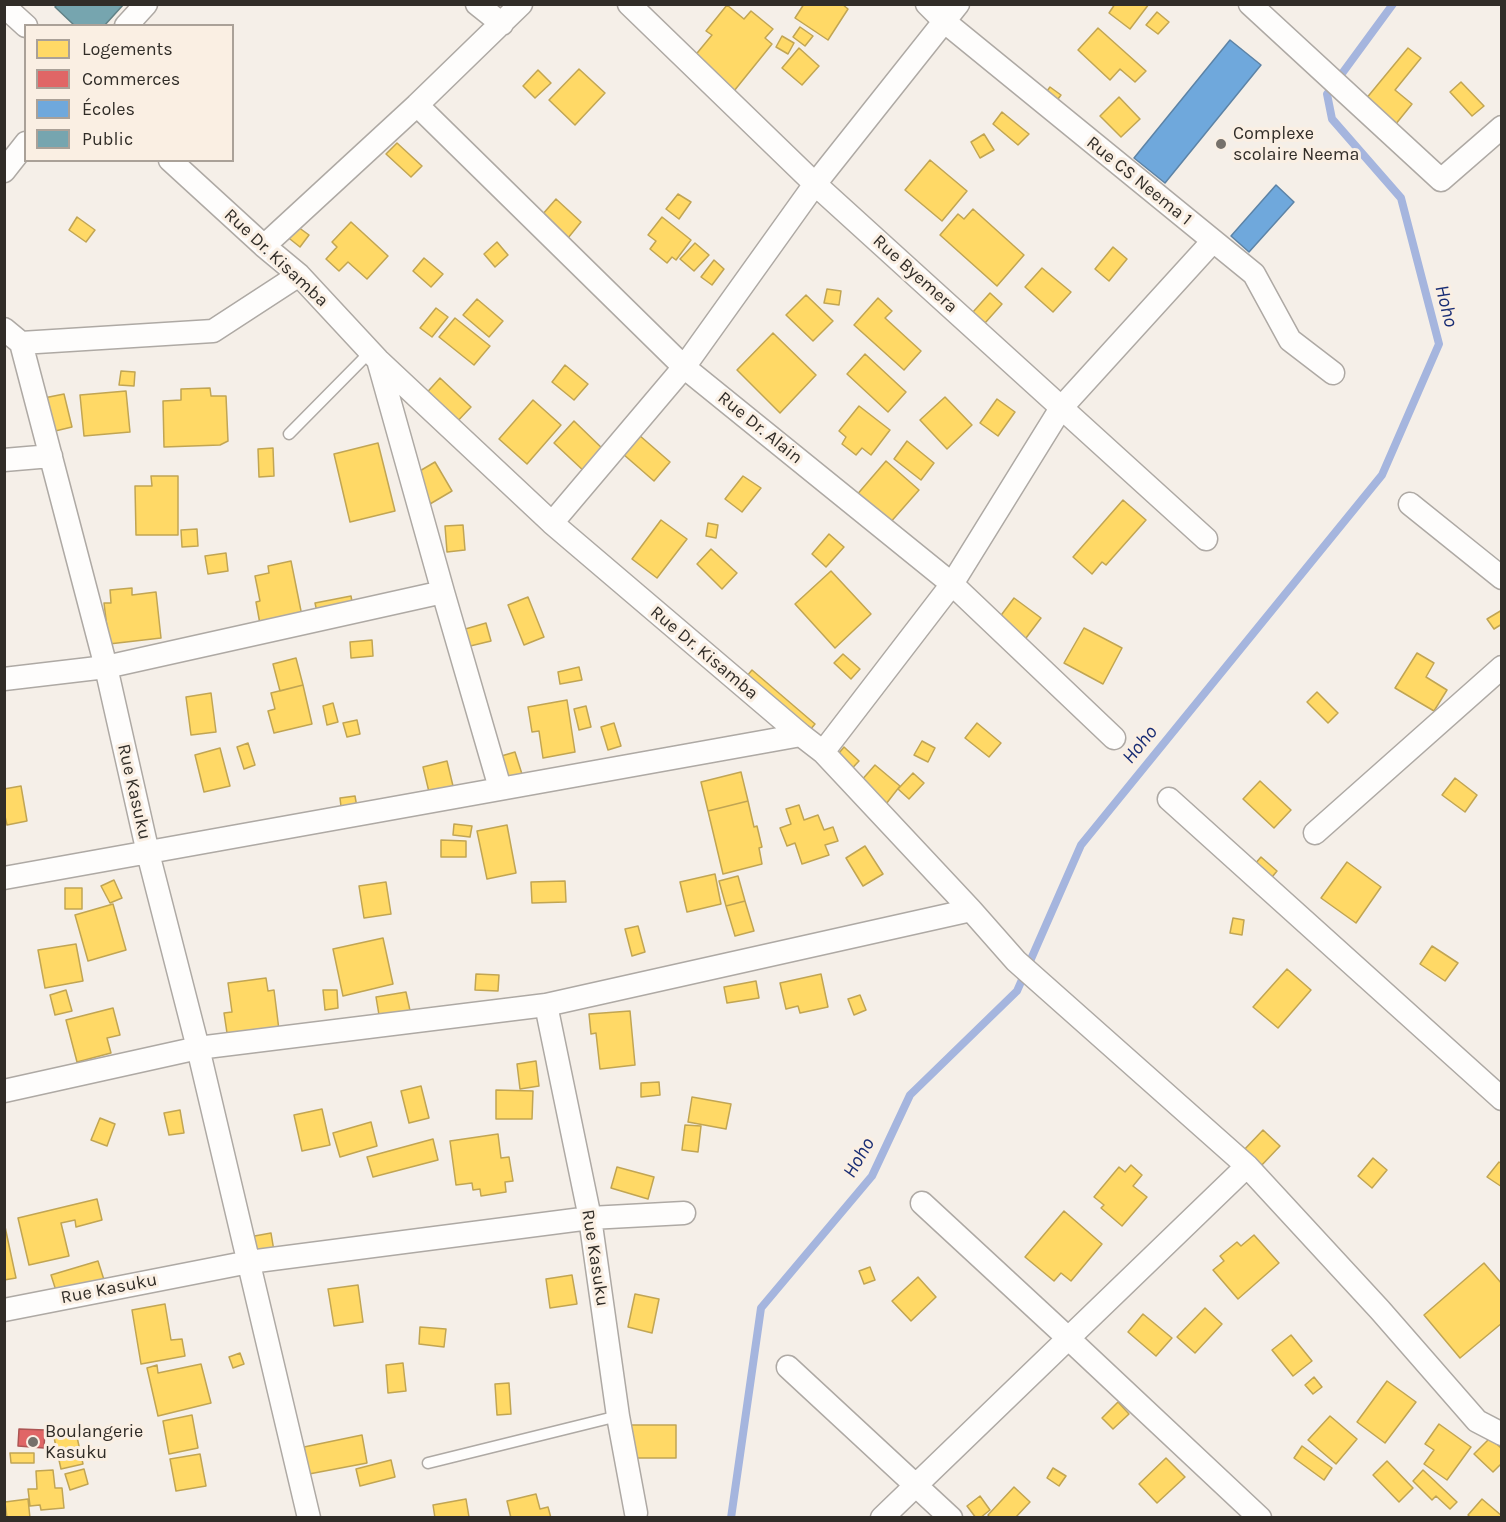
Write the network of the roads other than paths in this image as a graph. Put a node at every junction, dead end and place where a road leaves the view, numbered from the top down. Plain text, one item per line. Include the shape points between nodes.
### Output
1 (146, 4) edge
2 (477, 4) edge
3 (521, 4) edge
4 (629, 4) edge
5 (927, 4) edge
6 (1250, 4) edge
7 (4, 6) edge
8 (951, 13) edge
9 (24, 24) edge
10 (128, 24) edge
11 (502, 24) junction
12 (417, 105) junction
13 (1502, 127) edge
14 (24, 146) edge
15 (172, 162) edge
16 (4, 171) edge
17 (815, 184) junction
18 (1213, 241) junction
19 (264, 246) junction
20 (299, 275) junction
21 (13, 336) edge
22 (374, 356) junction
23 (684, 367) junction
24 (1333, 373) dead end
25 (1061, 408) junction
26 (289, 434) dead end
27 (51, 456) junction
28 (4, 460) edge
29 (1410, 504) dead end
30 (552, 524) junction
31 (1206, 539) dead end
32 (1502, 578) edge
33 (952, 584) junction
34 (443, 592) junction
35 (106, 667) junction
36 (1502, 667) edge
37 (4, 679) edge
38 (801, 735) junction
39 (1114, 738) dead end
40 (823, 752) junction
41 (500, 788) junction
42 (1169, 800) dead end
43 (1315, 832) dead end
44 (148, 853) junction
45 (4, 878) edge
46 (971, 910) junction
47 (546, 1005) junction
48 (198, 1048) junction
49 (4, 1091) edge
50 (1501, 1098) edge
51 (1247, 1166) junction
52 (922, 1203) dead end
53 (684, 1213) dead end
54 (590, 1218) junction
55 (249, 1262) junction
56 (4, 1310) edge
57 (1068, 1338) junction
58 (788, 1367) dead end
59 (618, 1416) junction
60 (1502, 1434) edge
61 (428, 1463) dead end
62 (915, 1485) junction
63 (636, 1513) dead end
64 (309, 1518) edge
65 (882, 1518) edge
66 (951, 1518) edge
67 (1260, 1518) edge

1 - 10 street
2 - 11 street
3 - 11 street
4 - 17 street, Rue Byemera
5 - 8 street, Rue CS Neema 1
6 - 13 street via 1441,180
7 - 9 street
8 - 17 street
8 - 18 street, Rue CS Neema 1
11 - 12 street
12 - 19 street
12 - 23 street, Rue Dr. Alain
14 - 16 street
15 - 19 street, Rue Dr. Kisamba
17 - 23 street
17 - 25 street, Rue Byemera
18 - 24 street, Rue CS Neema 1 via 1254,274 1290,340
18 - 25 street
19 - 20 street, Rue Dr. Kisamba
20 - 21 street via 213,331
20 - 22 street, Rue Dr. Kisamba
21 - 27 street, Rue Kasuku
22 - 26 lane
22 - 30 street, Rue Dr. Kisamba
22 - 34 street, Rue Dr. Kisamba
23 - 30 street
23 - 33 street, Rue Dr. Alain
25 - 31 street, Rue Byemera
25 - 33 street
27 - 28 street
27 - 35 street, Rue Kasuku
29 - 32 street
30 - 38 street, Rue Dr. Kisamba
33 - 39 street, Rue Dr. Alain
33 - 40 street
34 - 35 street
34 - 41 street, Rue Dr. Kisamba
35 - 37 street
35 - 44 street, Rue Kasuku
36 - 43 street
38 - 40 street, Rue Dr. Kisamba
38 - 41 street
40 - 46 street, Rue Dr. Kisamba
41 - 44 street
42 - 50 street
44 - 45 street
44 - 48 street, Rue Kasuku
46 - 47 street
46 - 51 street, Rue Dr. Kisamba via 1044,986
47 - 48 street
47 - 54 street, Rue Kasuku
48 - 49 street
48 - 55 street, Rue Kasuku
51 - 57 street
51 - 60 street, Rue Dr. Kisamba via 1477,1421
52 - 57 street
53 - 54 street
54 - 55 street
54 - 59 street, Rue Kasuku
55 - 56 street, Rue Kasuku
55 - 64 street, Rue Kasuku
57 - 62 street
57 - 67 street
58 - 62 street
59 - 61 lane
59 - 63 street, Rue Kasuku
62 - 65 street
62 - 66 street

